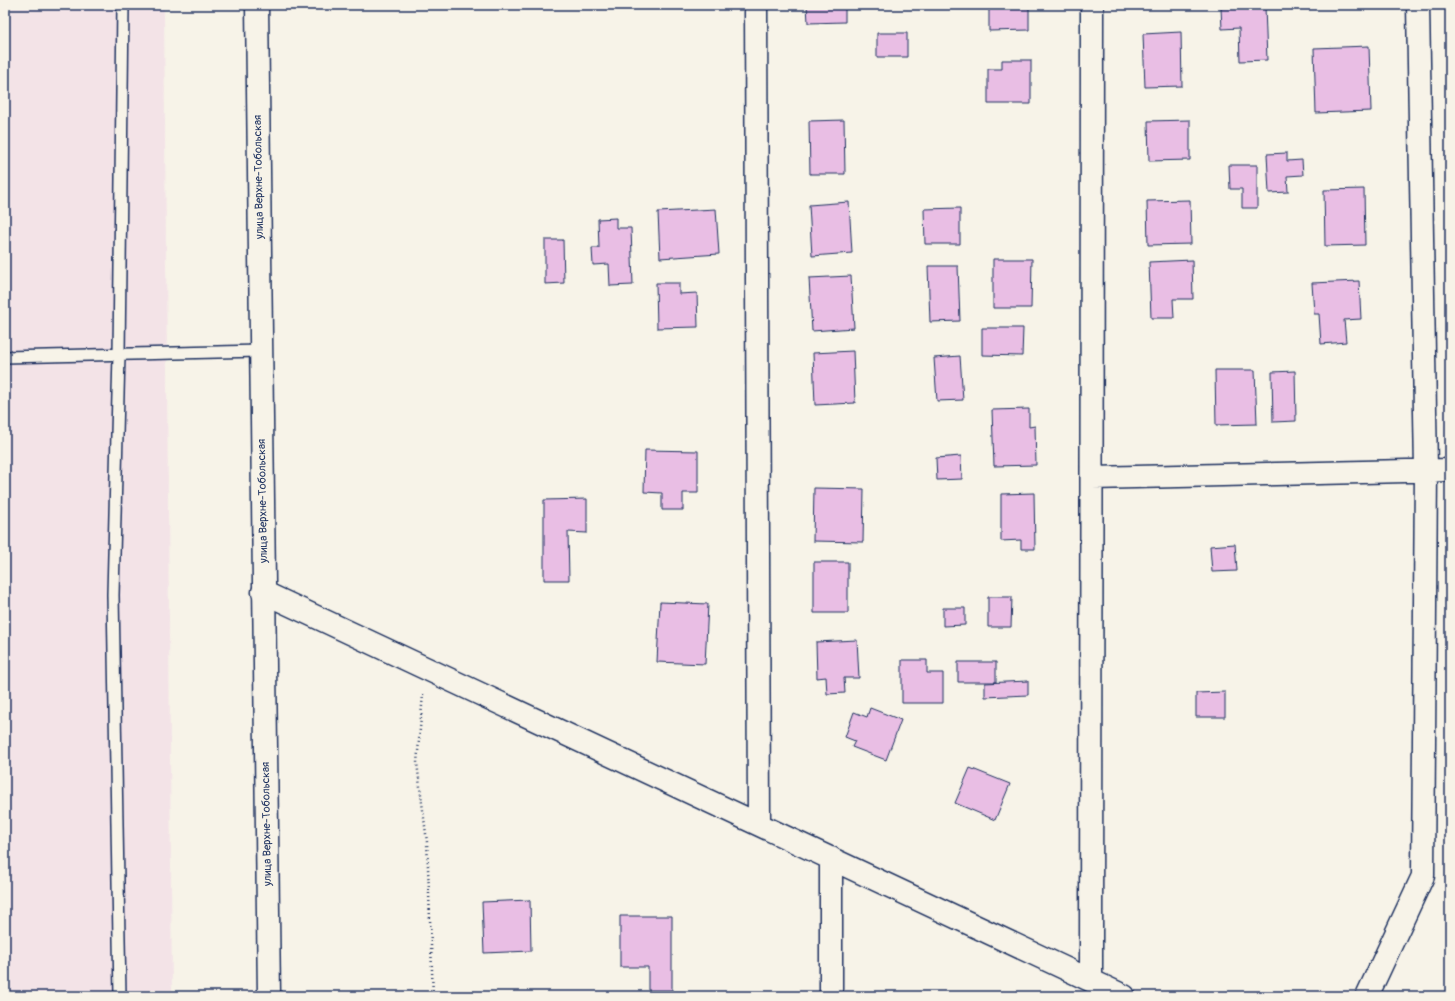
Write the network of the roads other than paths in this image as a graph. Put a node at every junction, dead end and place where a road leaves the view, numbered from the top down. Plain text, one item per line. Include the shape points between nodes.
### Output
1 (123, 5) edge
2 (257, 5) edge
3 (756, 5) edge
4 (1092, 5) edge
5 (1418, 5) edge
6 (260, 351) junction
7 (119, 354) junction
8 (5, 357) edge
9 (1426, 470) junction
10 (1450, 470) edge
11 (1092, 478) junction
12 (263, 592) junction
13 (759, 824) junction
14 (831, 858) junction
15 (1091, 980) junction
16 (120, 996) edge
17 (269, 996) edge
18 (831, 996) edge
19 (1124, 996) edge
20 (1367, 996) edge

1 - 7 lane
2 - 6 street, улица Верхне-Тобольская
3 - 13 street
4 - 11 street
5 - 9 street
6 - 7 lane
6 - 12 street, улица Верхне-Тобольская
7 - 8 lane
7 - 16 lane via 113,595
9 - 10 street
9 - 11 street
9 - 20 street via 1423,876
11 - 15 street
12 - 13 street
12 - 17 street, улица Верхне-Тобольская
13 - 14 street
14 - 15 street
14 - 18 street
15 - 19 street

